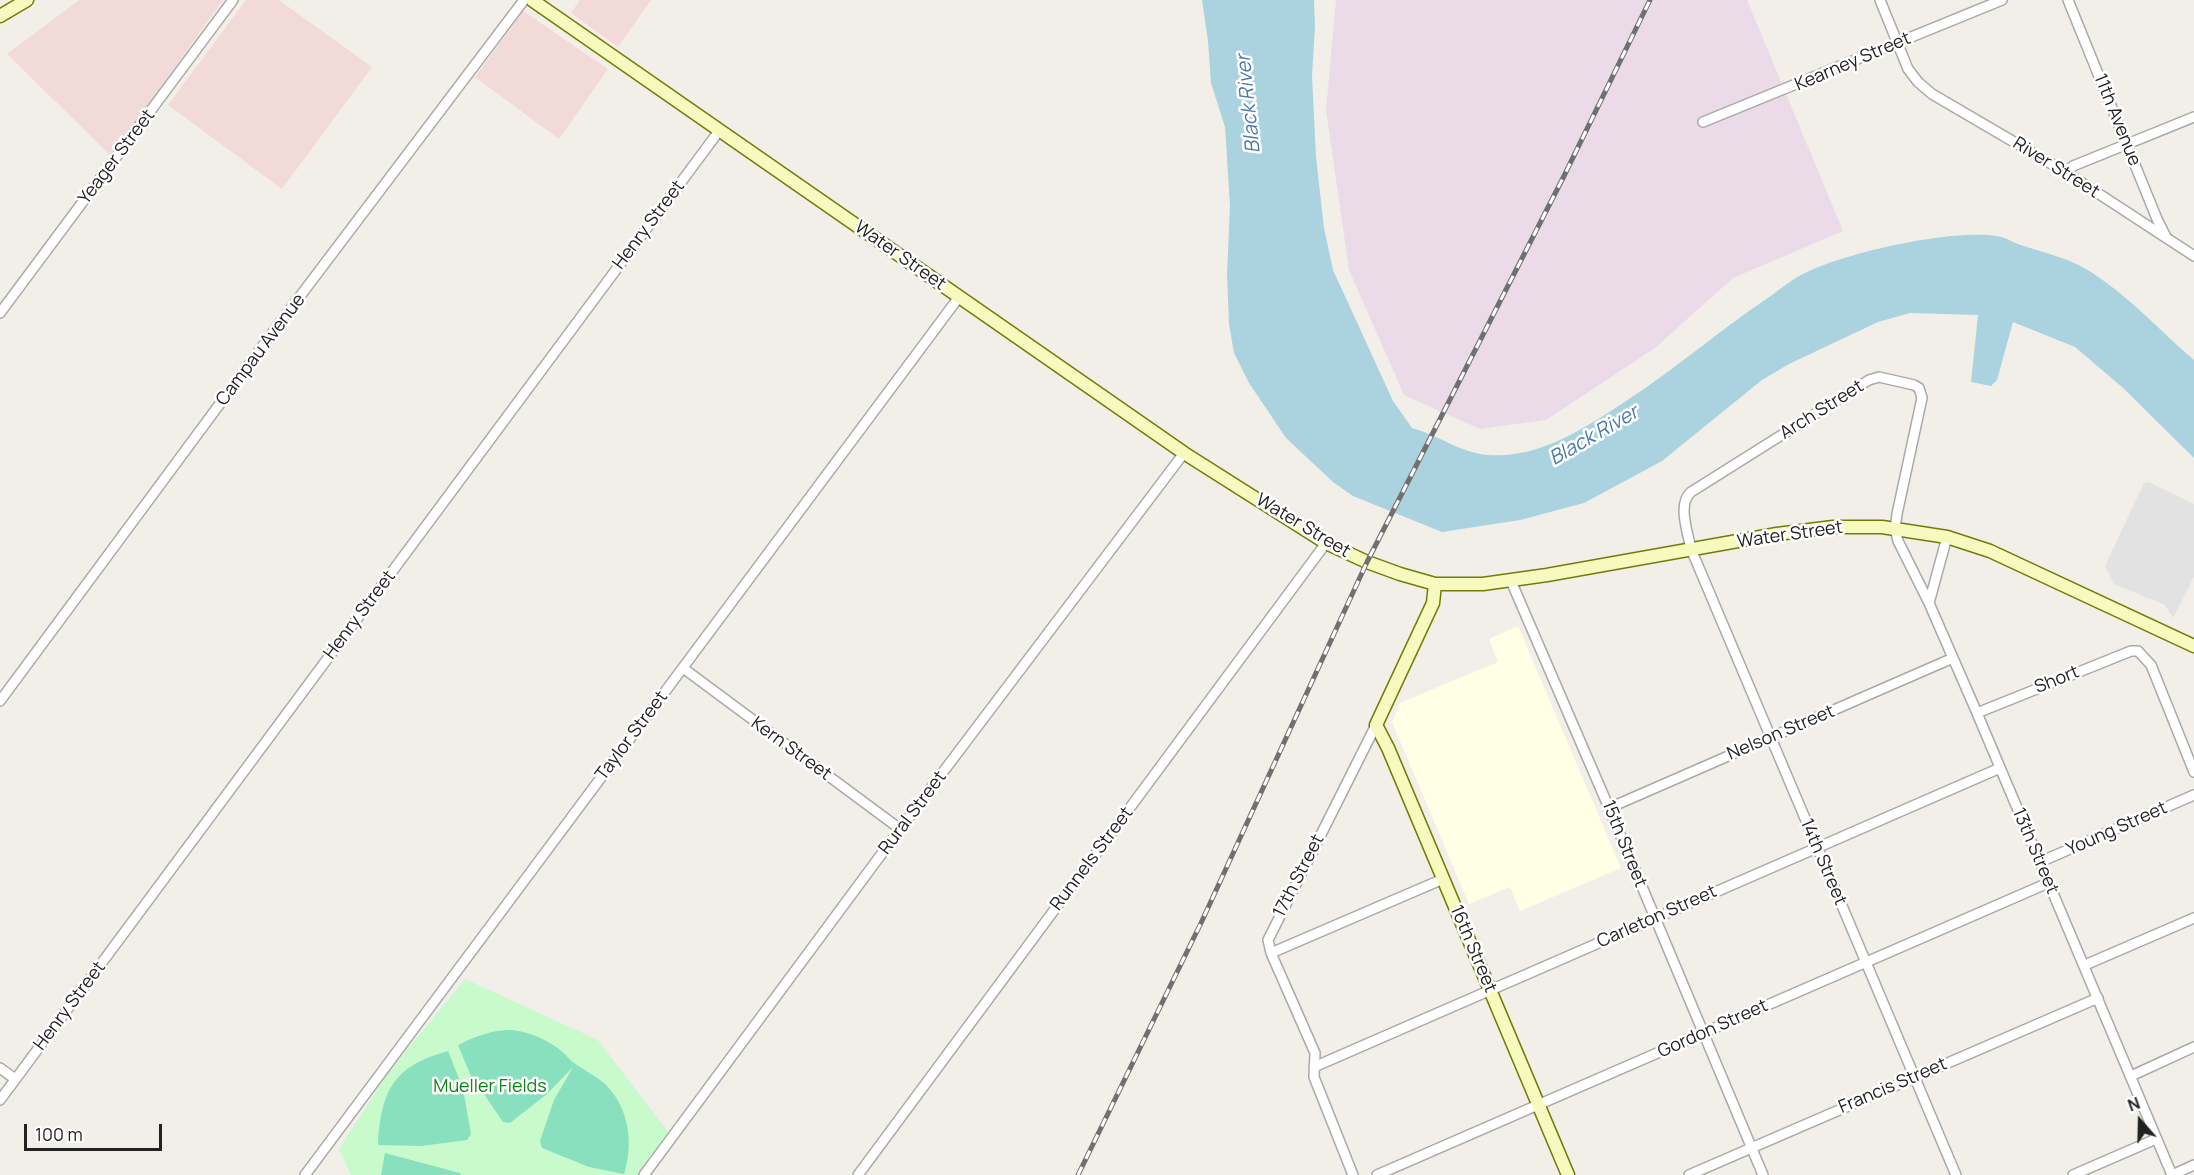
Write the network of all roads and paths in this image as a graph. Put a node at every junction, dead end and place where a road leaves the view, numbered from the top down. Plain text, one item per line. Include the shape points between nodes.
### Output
1 (27, 0) edge
2 (233, 0) edge
3 (524, 0) edge
4 (532, 0) edge
5 (1880, 0) edge
6 (2002, 0) edge
7 (2068, 0) edge
8 (0, 16) edge
9 (1898, 43) junction
10 (2194, 117) edge
11 (1703, 122) dead end
12 (719, 131) junction
13 (2127, 144) junction
14 (2067, 173) junction
15 (2167, 239) junction
16 (2194, 256) edge
17 (959, 297) junction
18 (0, 313) edge
19 (1184, 453) junction
20 (1895, 529) junction
21 (1947, 537) junction
22 (1326, 543) junction
23 (1691, 549) junction
24 (1511, 581) junction
25 (1435, 584) junction
26 (1929, 603) junction
27 (2194, 646) edge
28 (1953, 658) junction
29 (683, 668) junction
30 (0, 701) edge
31 (1977, 713) junction
32 (1376, 725) junction
33 (1770, 737) junction
34 (2000, 768) junction
35 (2194, 772) edge
36 (2194, 795) edge
37 (1609, 808) junction
38 (900, 829) junction
39 (1817, 848) junction
40 (2040, 862) junction
41 (1443, 879) junction
42 (2048, 883) junction
43 (1654, 918) junction
44 (2194, 918) edge
45 (1271, 953) junction
46 (1865, 962) junction
47 (2085, 966) junction
48 (1491, 990) junction
49 (2098, 998) junction
50 (1703, 1033) junction
51 (2194, 1047) edge
52 (1314, 1066) junction
53 (0, 1068) edge
54 (2131, 1076) junction
55 (1913, 1077) junction
56 (15, 1079) junction
57 (0, 1100) edge
58 (1538, 1104) junction
59 (2156, 1139) junction
60 (1751, 1147) junction
61 (2194, 1165) edge
62 (305, 1175) edge
63 (644, 1175) edge
64 (858, 1175) edge
65 (1353, 1175) edge
66 (1377, 1175) edge
67 (1568, 1175) edge
68 (1689, 1175) edge
69 (1763, 1175) edge
70 (1956, 1175) edge
71 (2073, 1175) edge
72 (2172, 1175) edge

1 - 8 street
2 - 18 street, Yeager Street
3 - 30 street, Campau Avenue
4 - 12 street, Water Street
5 - 9 street
6 - 9 street, Kearney Street
7 - 13 street, 11th Avenue
9 - 11 street, Kearney Street
9 - 14 street, River Street via 1908,69 1932,94
10 - 13 street
12 - 17 street, Water Street
12 - 56 street, Henry Street
13 - 14 street via 2073,166
13 - 15 street, 11th Avenue
14 - 15 street, River Street
15 - 16 street, River Street
17 - 19 street, Water Street
17 - 29 street, Taylor Street
19 - 22 street, Water Street
19 - 38 street, Rural Street
20 - 21 street, Water Street
20 - 23 street, Water Street via 1833,527
20 - 23 street, Arch Street via 1922,398 1914,384 1879,377 1686,497
20 - 26 street, 13th Street
21 - 26 street
21 - 27 street, Water Street via 1990,550
22 - 25 street, Water Street
22 - 64 street, Runnels Street
23 - 24 street, Water Street
23 - 33 street, 14th Street
24 - 25 street, Water Street
24 - 37 street, 15th Street
25 - 32 street, 17th Street via 1433,603
26 - 28 street, 13th Street
28 - 31 street, 13th Street
28 - 33 street, Nelson Street
29 - 38 street, Kern Street
29 - 62 street, Taylor Street
31 - 34 street, 13th Street
31 - 35 street, Short via 2138,651 2151,666
32 - 41 street, 16th Street
32 - 45 street, 17th Street via 1270,933
33 - 37 street, Nelson Street
33 - 39 street, 14th Street
34 - 39 street, Carleton Street
34 - 40 street, 13th Street
36 - 40 street, Young Street
37 - 43 street, 15th Street
38 - 63 street, Rural Street
39 - 43 street, Carleton Street
39 - 46 street, 14th Street
40 - 42 street, 13th Street
41 - 45 street
41 - 48 street, 16th Street
42 - 46 street, Gordon Street
42 - 47 street, 13th Street
43 - 48 street, Carleton Street
43 - 50 street, 15th Street
44 - 47 street
45 - 52 street via 1315,1053
46 - 50 street, Gordon Street
46 - 55 street, 14th Street
47 - 49 street, 13th Street
48 - 52 street, Carleton Street
48 - 58 street, 16th Street
49 - 54 street, 13th Street
49 - 55 street, Francis Street
50 - 58 street, Gordon Street
50 - 60 street, 15th Street
51 - 54 street
52 - 65 street via 1318,1089
53 - 56 street
54 - 59 street, 13th Street
55 - 60 street, Francis Street
55 - 70 street, 14th Street
56 - 57 street, Henry Street
58 - 66 street, Gordon Street
58 - 67 street, 16th Street
59 - 71 street
59 - 72 street, 13th Street
60 - 68 street, Francis Street
60 - 69 street, 15th Street
61 - 72 street

